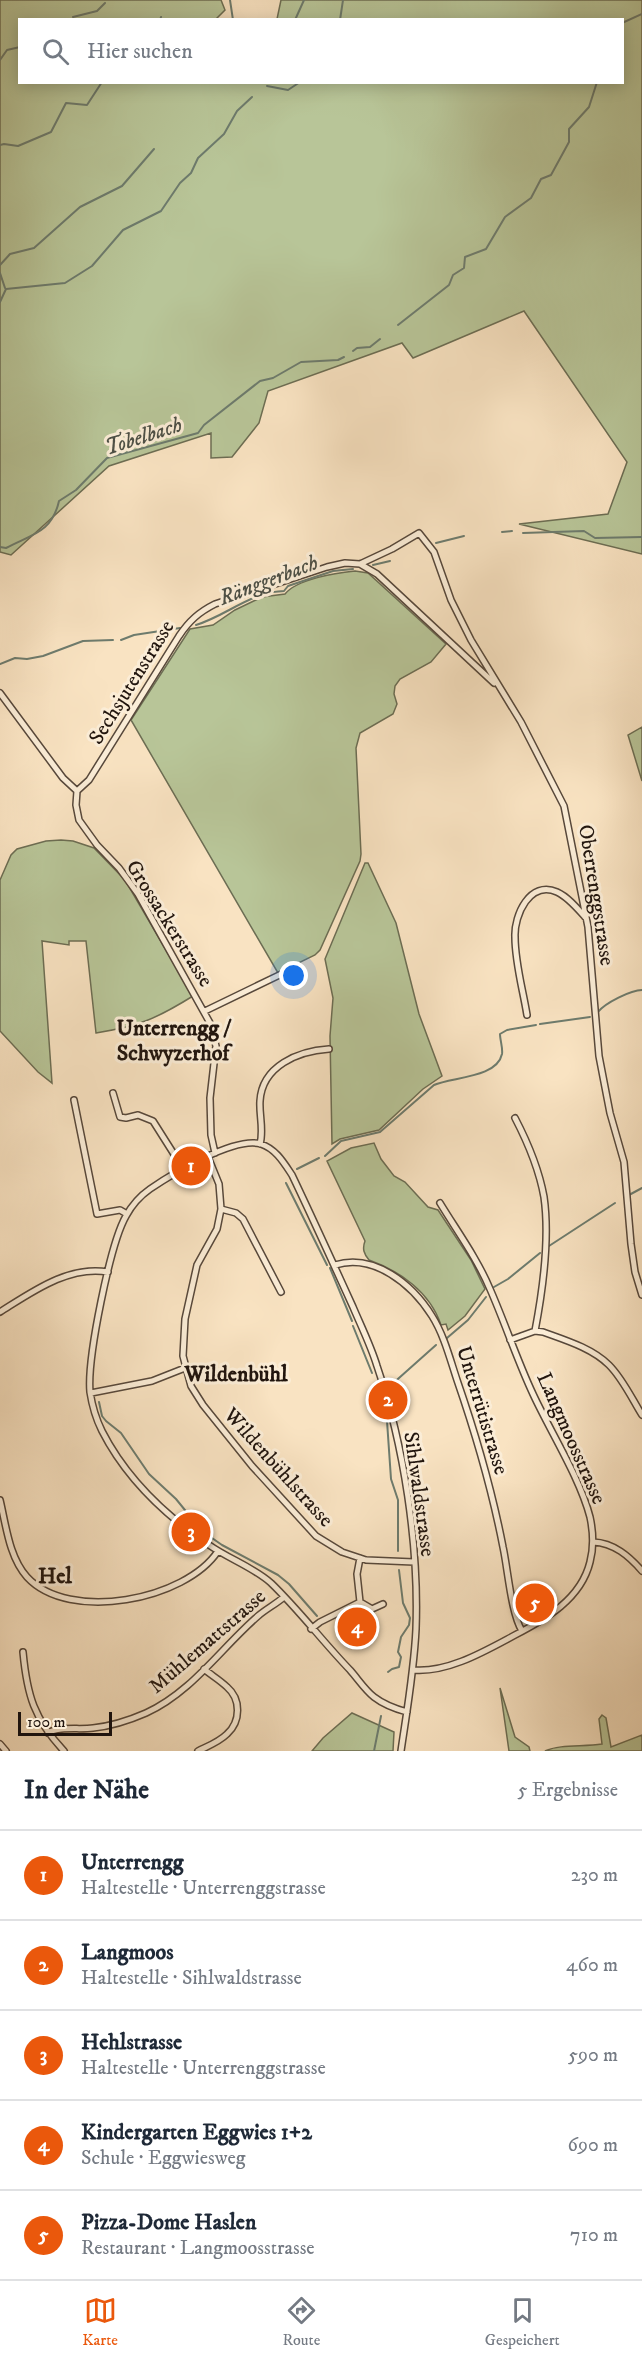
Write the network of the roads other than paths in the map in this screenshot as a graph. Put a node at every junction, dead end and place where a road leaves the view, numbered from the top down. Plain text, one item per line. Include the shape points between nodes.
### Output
1 (419, 533) joint
2 (360, 564) junction
3 (499, 688) junction
4 (0, 693) edge
5 (77, 791) junction
6 (586, 919) junction
7 (297, 967) dead end
8 (205, 1011) junction
9 (527, 1015) dead end
10 (329, 1049) dead end
11 (113, 1093) dead end
12 (74, 1100) dead end
13 (515, 1118) dead end
14 (260, 1143) junction
15 (215, 1153) junction
16 (208, 1157) junction
17 (184, 1170) junction
18 (440, 1203) dead end
19 (221, 1209) junction
20 (127, 1214) junction
21 (334, 1265) junction
22 (108, 1272) junction
23 (281, 1292) dead end
24 (642, 1295) edge
25 (0, 1312) edge
26 (535, 1331) junction
27 (510, 1340) junction
28 (185, 1368) junction
29 (90, 1393) junction
30 (642, 1415) edge
31 (0, 1500) edge
32 (593, 1542) junction
33 (218, 1551) junction
34 (360, 1558) junction
35 (414, 1562) junction
36 (642, 1571) edge
37 (284, 1597) junction
38 (360, 1602) junction
39 (383, 1604) dead end
40 (311, 1629) junction
41 (522, 1631) junction
42 (23, 1652) dead end
43 (204, 1670) junction
44 (413, 1670) junction
45 (407, 1712) junction
46 (48, 1733) junction
47 (0, 1744) edge
48 (6, 1751) edge
49 (64, 1751) edge
50 (198, 1751) edge
51 (401, 1751) edge

1 - 2 street, Sechsjutenstrasse
1 - 3 street, Oberrenggstrasse via 434,552 451,600
2 - 3 street via 377,574
2 - 5 street, Sechsjutenstrasse via 327,567 200,612 178,636 89,780
3 - 6 street, Oberrenggstrasse via 563,803
4 - 5 street
5 - 8 street, Grossackerstrasse via 80,820 138,894
6 - 9 street via 563,895 549,889 534,893 524,904 514,936
6 - 24 street, Oberrenggstrasse via 598,1056 621,1148 635,1272
7 - 8 street
8 - 15 street, Grossackerstrasse via 216,1046 210,1098
10 - 14 street via 300,1055 268,1075 261,1090
11 - 17 street via 120,1117 138,1115 153,1121
12 - 20 street via 98,1214 120,1210
13 - 26 street via 540,1178 545,1211 542,1292
14 - 15 street via 239,1143
14 - 21 street, Sihlwaldstrasse via 274,1151 292,1175
15 - 16 street
16 - 17 street
16 - 19 street, Wildenbühlstrasse via 219,1184
17 - 20 street via 150,1189
18 - 27 street, Langmoosstrasse via 490,1287
19 - 23 street via 243,1219
19 - 28 street, Wildenbühlstrasse via 217,1229 193,1278 183,1336
20 - 22 street
21 - 35 street, Sihlwaldstrasse via 373,1354 391,1411
21 - 41 street, Unterrütistrasse via 354,1261 391,1275 420,1299 434,1318 478,1444
22 - 25 street via 85,1270 69,1274
22 - 29 street
26 - 27 street
26 - 30 street via 582,1347 608,1364
27 - 32 street, Langmoosstrasse via 588,1512
28 - 29 street via 152,1381
28 - 34 street, Wildenbühlstrasse via 203,1406 304,1525 328,1544
29 - 33 street via 102,1431 131,1475 170,1516
31 - 33 street via 18,1565 39,1588 57,1597 109,1601 150,1595 197,1573
32 - 36 street via 613,1546
32 - 41 street, Langmoosstrasse via 590,1563 574,1594
33 - 37 street via 261,1575
34 - 35 street, Wildenbühlstrasse
34 - 38 street
35 - 44 street, Sihlwaldstrasse
37 - 40 street
37 - 43 street, Mühlemattstrasse via 258,1616
38 - 39 street via 372,1610
38 - 40 street
40 - 45 street via 375,1698
41 - 44 street, Langmoosstrasse via 454,1663
42 - 46 street via 30,1696
43 - 46 street, Mühlemattstrasse via 171,1700 132,1719
43 - 50 street via 234,1695 237,1714 226,1735
44 - 45 street, Sihlwaldstrasse
45 - 51 street, Sihlwaldstrasse
46 - 49 street
47 - 48 street

